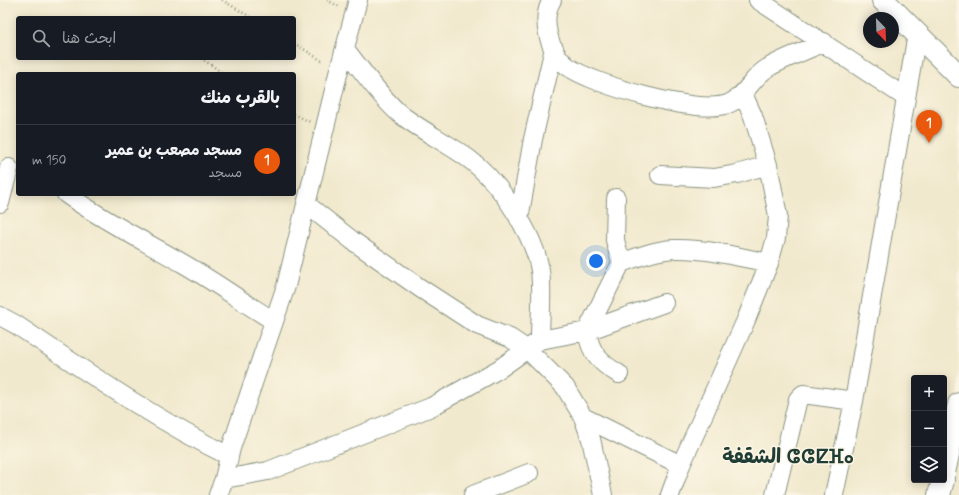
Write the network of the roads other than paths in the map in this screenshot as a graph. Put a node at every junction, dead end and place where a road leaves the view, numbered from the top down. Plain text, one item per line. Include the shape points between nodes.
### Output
1 (358, 0) edge
2 (552, 0) edge
3 (758, 0) edge
4 (883, 0) edge
5 (917, 34) junction
6 (824, 42) junction
7 (554, 48) junction
8 (345, 49) junction
9 (959, 76) edge
10 (743, 94) junction
11 (905, 97) junction
12 (768, 165) junction
13 (9, 167) edge
14 (660, 175) dead end
15 (69, 196) edge
16 (616, 198) dead end
17 (0, 203) edge
18 (306, 204) junction
19 (519, 219) junction
20 (620, 264) junction
21 (769, 264) junction
22 (664, 303) dead end
23 (0, 316) edge
24 (274, 321) junction
25 (587, 331) junction
26 (534, 345) junction
27 (618, 374) dead end
28 (854, 401) junction
29 (959, 404) edge
30 (583, 417) junction
31 (229, 456) junction
32 (947, 459) edge
33 (681, 465) junction
34 (529, 473) dead end
35 (942, 483) edge
36 (221, 487) edge
37 (473, 495) edge
38 (603, 495) edge
39 (670, 495) edge
40 (775, 495) edge
41 (834, 495) edge
42 (939, 495) edge

1 - 8 street
2 - 7 street via 548,7 546,23
3 - 6 street
4 - 5 main road
5 - 9 main road
5 - 11 street
6 - 10 street via 765,69
6 - 11 street
7 - 10 street via 566,65 622,91 706,106 728,104
7 - 19 street via 533,139
8 - 18 street
8 - 19 street via 399,113 469,160 488,177
10 - 12 street via 753,116
11 - 28 street
12 - 14 street via 714,178
12 - 21 street via 778,216 776,238
13 - 17 street
15 - 24 street
16 - 20 street via 615,240
18 - 24 street via 286,286
18 - 26 street via 353,241 477,325
19 - 26 street via 540,270
20 - 21 street via 643,255 674,249 715,252
20 - 25 street
21 - 33 street
22 - 25 street
23 - 31 street via 196,440
24 - 31 street
25 - 26 street
25 - 27 street via 595,356
26 - 30 street
26 - 36 street via 499,369 431,407
28 - 40 street via 803,394 798,399
28 - 41 street
29 - 32 main road
30 - 33 street
30 - 38 street via 591,439
31 - 36 street
33 - 39 street
34 - 37 street
35 - 42 main road

